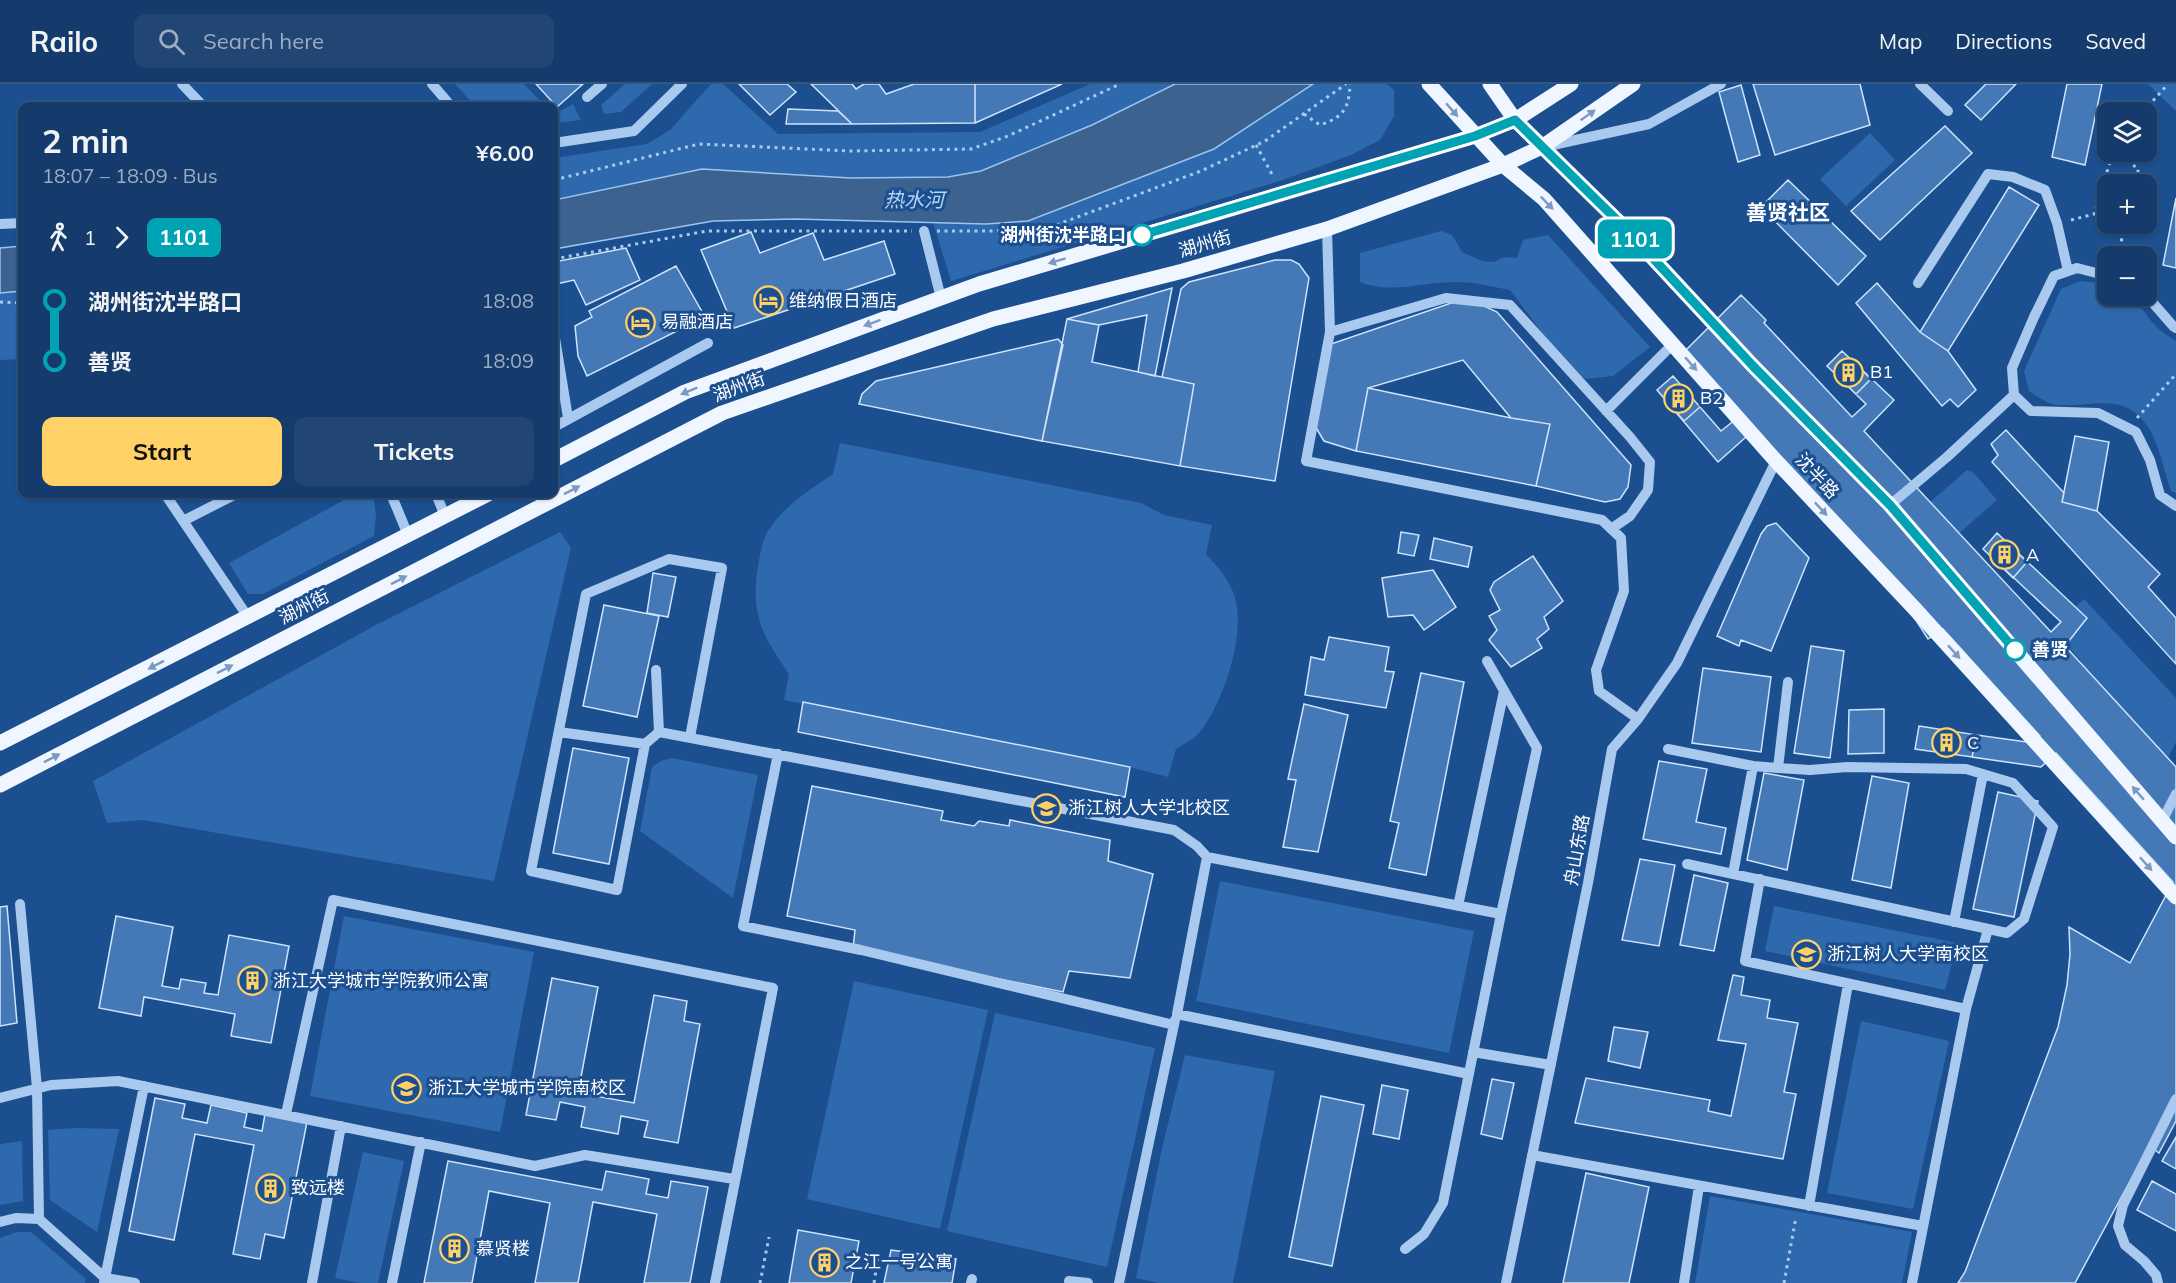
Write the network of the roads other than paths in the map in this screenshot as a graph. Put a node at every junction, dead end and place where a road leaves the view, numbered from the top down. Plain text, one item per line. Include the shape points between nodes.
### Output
1 (182, 84) edge
2 (432, 84) edge
3 (602, 84) edge
4 (682, 84) edge
5 (1430, 84) edge
6 (1490, 84) edge
7 (1571, 84) edge
8 (1633, 84) edge
9 (1721, 84) edge
10 (1920, 84) edge
11 (587, 97) dead end
12 (199, 102) edge
13 (448, 102) edge
14 (1948, 111) dead end
15 (1515, 120) junction
16 (1475, 136) junction
17 (558, 142) edge
18 (1542, 147) junction
19 (1503, 165) junction
20 (18, 223) edge
21 (0, 224) edge
22 (1328, 229) junction
23 (924, 231) road end
24 (2068, 271) junction
25 (2097, 273) edge
26 (1918, 283) dead end
27 (942, 298) junction
28 (2156, 306) edge
29 (2176, 327) edge
30 (1330, 332) junction
31 (708, 343) dead end
32 (1673, 344) junction
33 (558, 357) edge
34 (2014, 395) junction
35 (1606, 411) junction
36 (568, 418) junction
37 (558, 424) edge
38 (558, 458) edge
39 (1776, 461) junction
40 (558, 497) edge
41 (168, 498) edge
42 (228, 498) edge
43 (393, 498) edge
44 (438, 498) edge
45 (480, 498) edge
46 (557, 498) edge
47 (1890, 505) junction
48 (2176, 506) edge
49 (445, 516) junction
50 (183, 521) junction
51 (1611, 529) junction
52 (408, 535) junction
53 (248, 617) junction
54 (1487, 661) dead end
55 (656, 670) dead end
56 (1788, 682) dead end
57 (1504, 691) junction
58 (1638, 719) junction
59 (559, 732) junction
60 (660, 732) junction
61 (690, 738) junction
62 (0, 743) edge
63 (645, 744) junction
64 (1668, 749) dead end
65 (778, 754) junction
66 (1753, 766) junction
67 (1778, 768) junction
68 (1983, 774) junction
69 (0, 785) edge
70 (2176, 794) edge
71 (2162, 820) junction
72 (2176, 837) edge
73 (1207, 857) junction
74 (1687, 864) dead end
75 (1733, 874) junction
76 (1760, 879) junction
77 (2176, 897) edge
78 (20, 904) dead end
79 (1458, 906) junction
80 (1501, 914) junction
81 (1954, 922) junction
82 (1988, 929) junction
83 (1848, 984) junction
84 (1966, 1009) junction
85 (1176, 1019) junction
86 (1473, 1052) junction
87 (1551, 1065) junction
88 (1468, 1074) junction
89 (144, 1086) junction
90 (37, 1089) junction
91 (0, 1098) edge
92 (2175, 1104) edge
93 (286, 1114) junction
94 (341, 1126) junction
95 (421, 1142) junction
96 (1532, 1155) junction
97 (735, 1179) junction
98 (1699, 1186) junction
99 (1804, 1205) junction
100 (39, 1219) junction
101 (0, 1222) edge
102 (1923, 1226) junction
103 (1405, 1249) dead end
104 (104, 1280) edge
105 (1069, 1281) dead end
106 (135, 1283) edge
107 (312, 1283) edge
108 (392, 1283) edge
109 (716, 1283) edge
110 (1088, 1283) edge
111 (1119, 1283) edge
112 (1506, 1283) edge
113 (1684, 1283) edge
114 (1912, 1283) edge
115 (2157, 1283) edge

1 - 12 street
2 - 13 street
3 - 11 street
4 - 17 street via 634,131
5 -> 16 main road, 沈半路
6 - 15 main road, 沈半路
7 - 15 main road, 湖州街
18 -> 8 main road, 湖州街
9 - 18 street via 1649,124
10 - 14 street
15 - 16 main road, 湖州街
15 - 18 main road, 沈半路
16 - 19 main road, 沈半路
16 -> 27 main road, 湖州街
18 - 19 main road, 湖州街
18 - 47 main road, 沈半路 via 1623,226
19 - 22 main road, 湖州街
19 -> 32 main road, 沈半路 via 1544,199
20 - 21 street
22 - 30 street
40 -> 22 main road, 湖州街 via 722,413 993,319
23 - 27 street
24 - 25 street via 2077,268
24 - 26 street via 2045,190 2013,177 1988,174
24 - 34 street via 2054,276 2034,317 2012,368
27 -> 38 main road, 湖州街 via 685,392
28 - 29 street
30 - 35 street via 1446,298 1510,305
30 - 51 street via 1306,462 1602,520
31 - 36 street
32 - 35 street
32 -> 39 main road, 沈半路
33 - 36 street
34 - 47 street
34 - 48 street via 2031,411 2098,413 2136,432 2150,460 2160,495
35 - 51 street via 1650,462 1648,490 1630,516
36 - 37 street
39 - 58 street, 舟山东路 via 1677,663
39 -> 77 main road, 沈半路
41 - 50 street
42 - 50 street
43 - 52 street
44 - 49 street
45 - 49 main road, 湖州街
69 -> 46 main road, 湖州街
71 -> 47 main road, 沈半路
49 - 52 main road, 湖州街
50 - 53 street
51 - 58 street via 1621,538 1624,591 1596,670 1599,691
52 - 53 main road, 湖州街
53 -> 62 main road, 湖州街
54 - 57 street
55 - 60 street
56 - 67 street
57 - 79 street
57 - 80 street via 1537,748
58 - 87 street, 舟山东路 via 1612,749
59 - 61 street via 586,594 669,559 722,568
59 - 63 street
59 - 63 street via 531,871 617,890
60 - 61 street
60 - 63 street
61 - 65 street
64 - 66 street
65 - 73 street via 1174,830
65 - 85 street via 743,926
66 - 67 street
66 - 75 street
67 - 68 street via 1966,769
68 - 81 street
68 - 82 street via 2013,783 2053,827 2024,919 2007,933
70 - 71 street
71 - 72 main road, 沈半路
73 - 79 street
73 - 85 street
74 - 75 street
75 - 76 street
76 - 81 street
76 - 83 street via 1745,961
78 - 90 street
79 - 80 street
80 - 86 street
81 - 82 street
82 - 84 street
83 - 84 street
83 - 99 street
84 - 102 street
85 - 88 street
85 - 111 street
86 - 87 street
86 - 88 street
87 - 96 street, 舟山东路
88 - 103 street via 1443,1203 1424,1234
89 - 90 street via 118,1081
89 - 93 street
89 - 104 street
90 - 91 street
90 - 100 street
92 - 115 street via 2123,1205 2118,1226 2125,1245 2156,1275
93 - 94 street
93 - 97 street via 333,900 774,988
94 - 95 street
94 - 107 street
95 - 97 street via 535,1166 585,1155
95 - 108 street
96 - 98 street
96 - 112 street, 舟山东路
97 - 109 street
98 - 99 street
98 - 113 street
99 - 102 street
100 - 101 street
100 - 104 street
102 - 114 street
104 - 106 street
105 - 110 street

